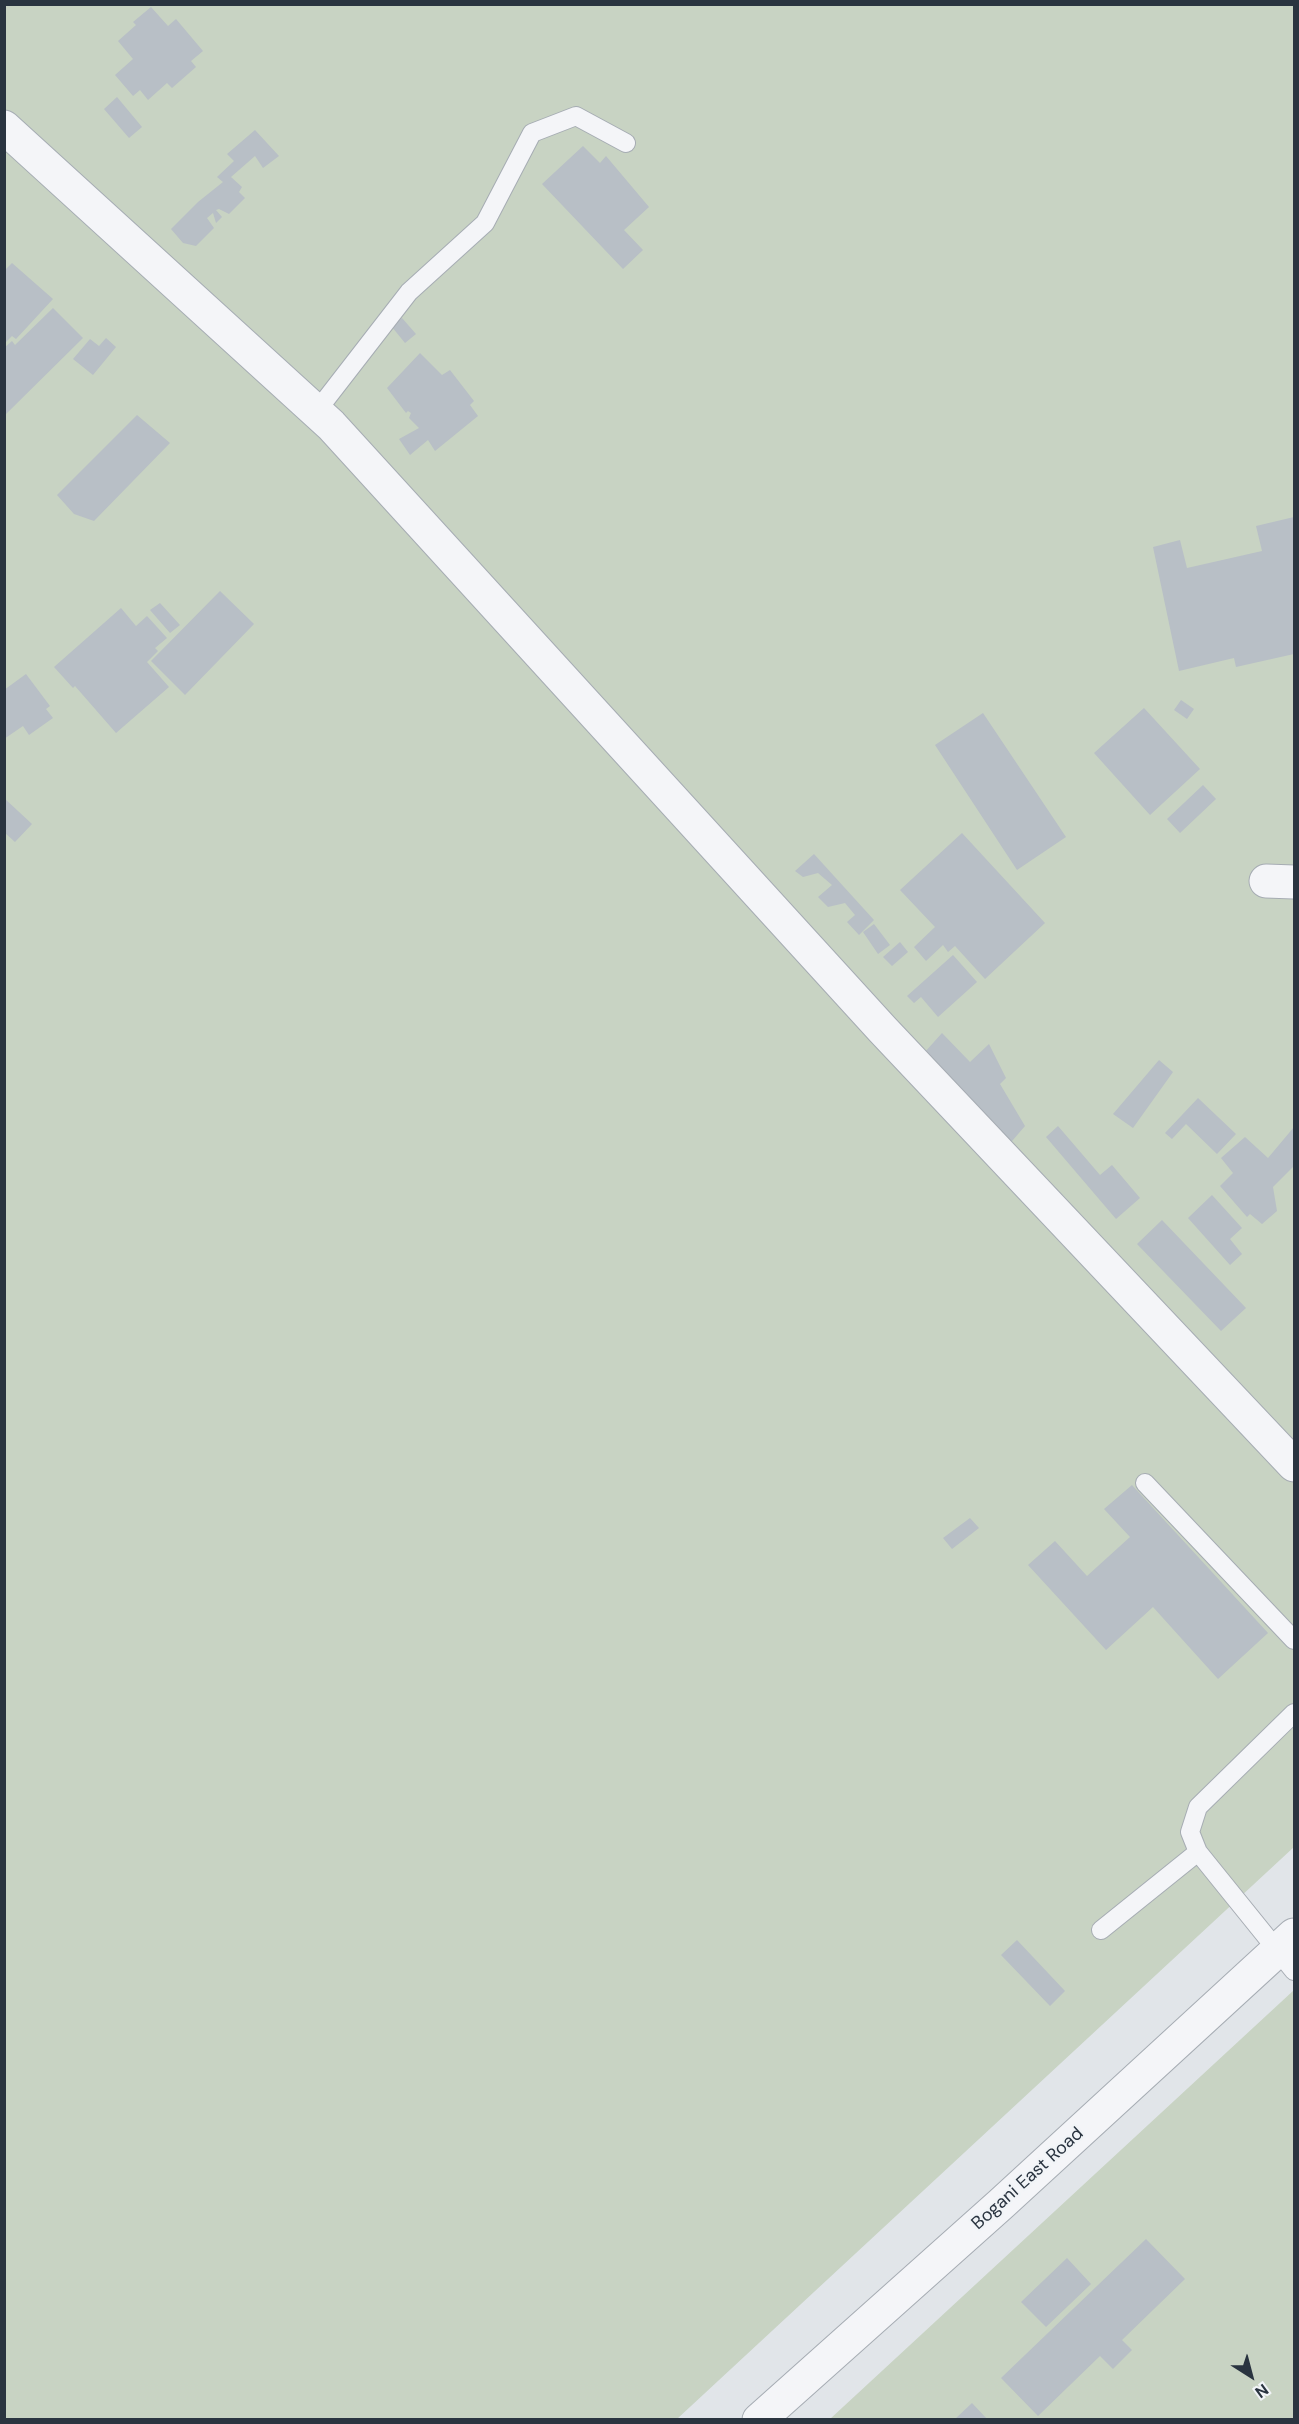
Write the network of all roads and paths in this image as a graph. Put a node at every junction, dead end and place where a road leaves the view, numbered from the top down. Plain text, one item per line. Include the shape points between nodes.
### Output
1 (4, 127) edge
2 (626, 143) dead end
3 (316, 412) junction
4 (1294, 1465) edge
5 (1145, 1483) dead end
6 (1294, 1640) edge
7 (1294, 1713) edge
8 (1197, 1852) junction
9 (1101, 1930) dead end
10 (1289, 1953) edge
11 (759, 2420) edge

1 - 3 street
2 - 3 lane via 576,116 532,133 485,223 409,292
3 - 4 street via 883,1030
5 - 6 lane
7 - 8 lane via 1198,1807 1190,1832
8 - 9 lane
8 - 10 lane
10 - 11 street, Bogani East Road

